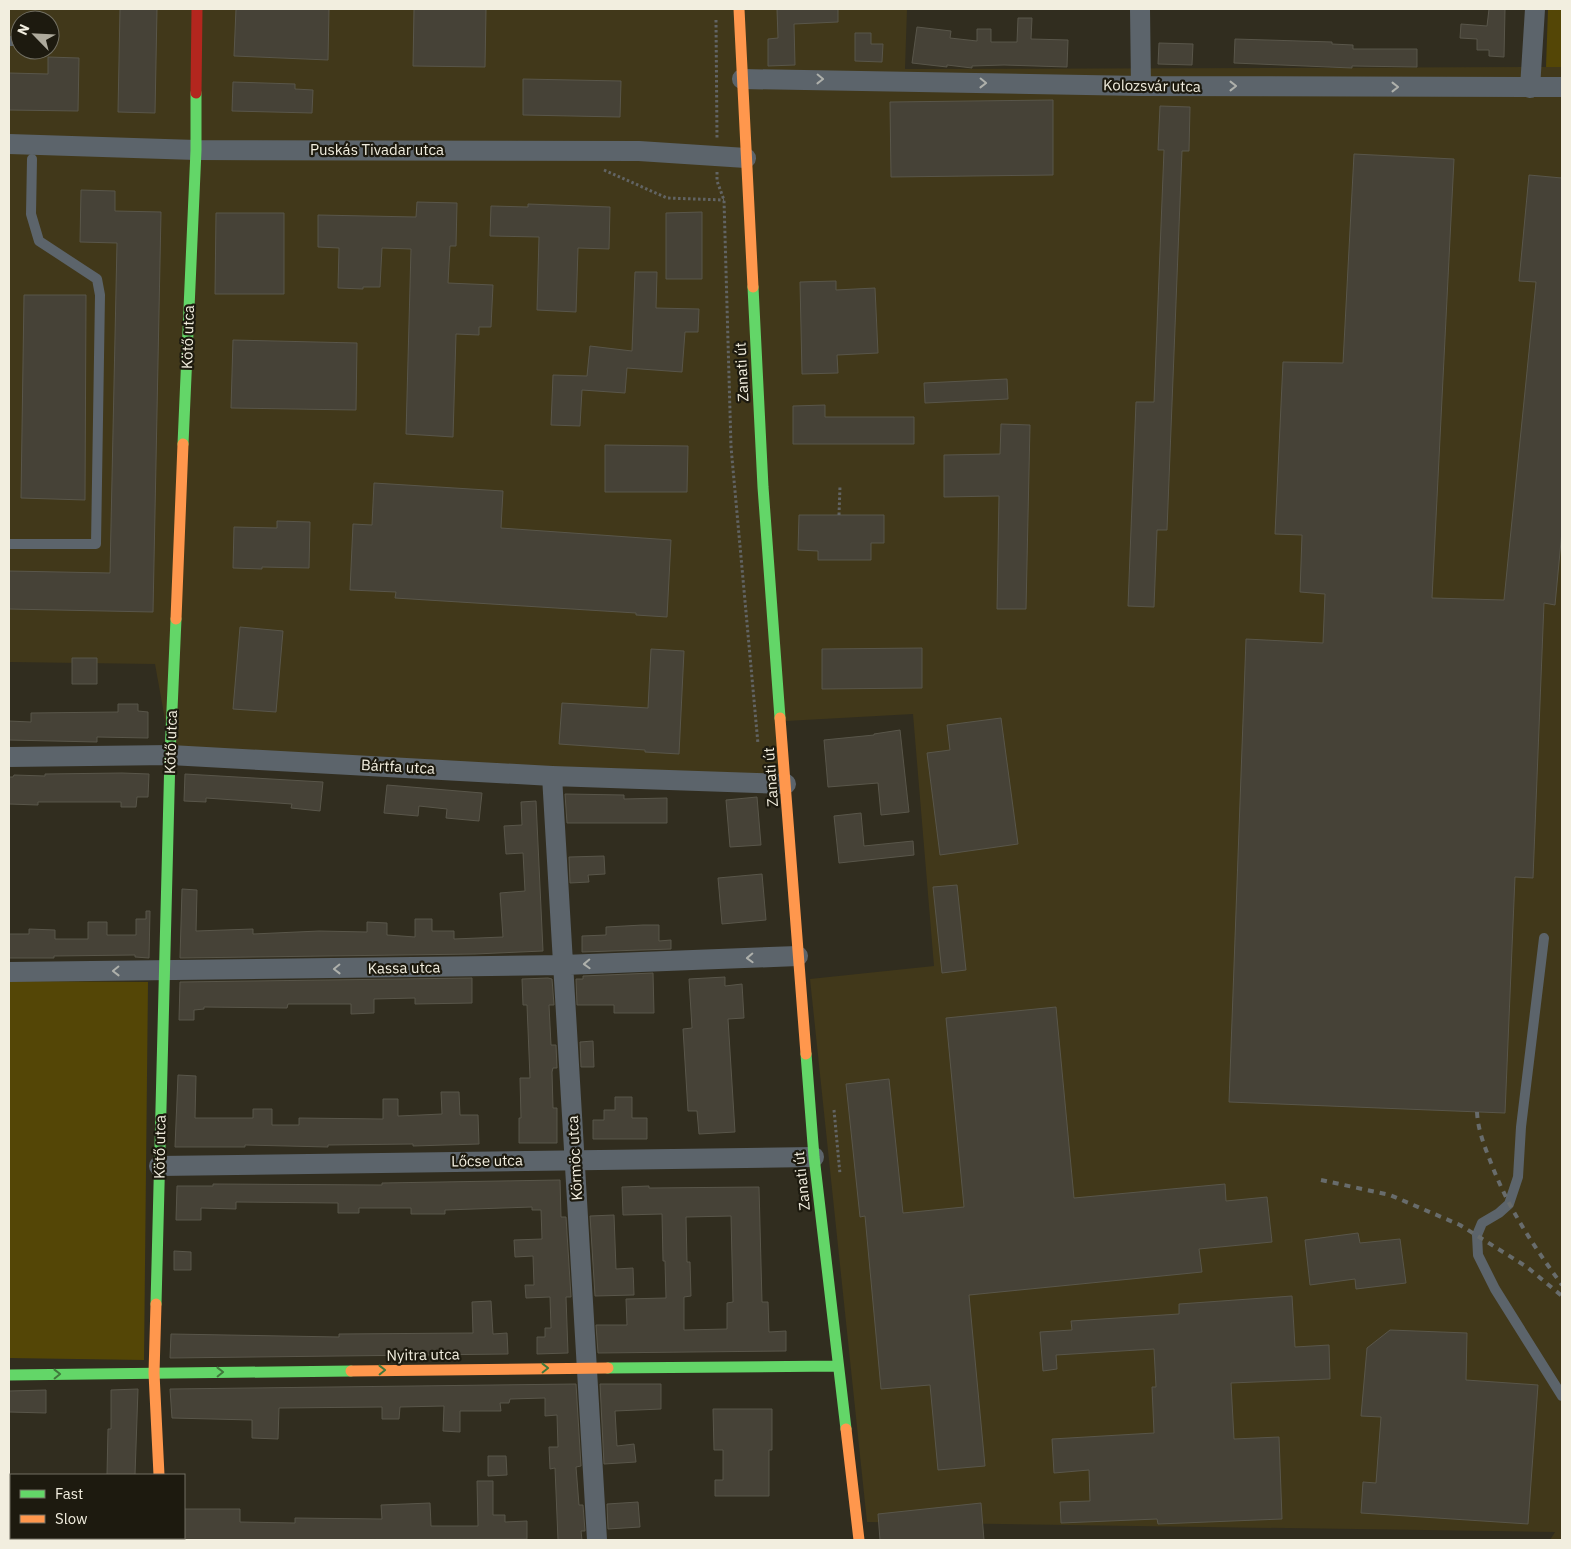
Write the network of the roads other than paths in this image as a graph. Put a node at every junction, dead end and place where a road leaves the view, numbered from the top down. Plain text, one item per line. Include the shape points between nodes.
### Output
1 (197, 9) edge
2 (739, 9) edge
3 (1140, 9) edge
4 (1535, 9) edge
5 (742, 78) junction
6 (1141, 86) junction
7 (1562, 87) edge
8 (1530, 88) junction
9 (9, 144) edge
10 (196, 150) junction
11 (32, 158) dead end
12 (746, 158) junction
13 (9, 544) edge
14 (170, 755) junction
15 (9, 757) edge
16 (552, 776) junction
17 (786, 784) junction
18 (1544, 938) dead end
19 (798, 956) junction
20 (563, 965) junction
21 (164, 971) junction
22 (9, 972) edge
23 (814, 1157) junction
24 (575, 1159) junction
25 (159, 1166) junction
26 (838, 1366) junction
27 (587, 1368) junction
28 (154, 1373) junction
29 (9, 1375) edge
30 (1562, 1396) edge
31 (159, 1474) edge
32 (597, 1540) edge
33 (859, 1540) edge

1 - 10 street, Kötő utca
2 - 5 street, Zanati út
3 - 6 street
4 - 8 street
5 -> 6 street, Kolozsvár utca
5 - 12 street, Zanati út
6 -> 8 street, Kolozsvár utca
7 - 8 street, Kolozsvár utca
9 - 10 street, Puskás Tivadar utca
10 - 12 street, Puskás Tivadar utca via 639,151
10 - 14 street, Kötő utca
11 - 13 lane via 31,214 39,241 97,278 100,295 96,544
12 - 17 street, Zanati út via 763,487
14 - 15 street, Bártfa utca
14 - 16 street, Bártfa utca
14 - 21 street, Kötő utca
16 - 17 street, Bártfa utca
16 - 20 street, Körmöc utca
17 - 19 street, Zanati út
18 - 30 lane via 1518,1177 1509,1204 1482,1223 1477,1236 1478,1255 1495,1289
19 -> 20 street, Kassa utca
19 - 23 street, Zanati út
20 -> 21 street, Kassa utca
20 - 24 street, Körmöc utca
21 -> 22 street, Kassa utca
21 - 25 street, Kötő utca
23 - 24 street, Lőcse utca
23 - 26 street, Zanati út
24 - 25 street, Lőcse utca
24 - 27 street, Körmöc utca
25 - 28 street, Kötő utca
26 - 27 street, Nyitra utca
26 - 33 street, Zanati út
28 -> 27 street, Nyitra utca
27 - 32 street, Körmöc utca
29 -> 28 street, Nyitra utca
28 - 31 street, Kötő utca

